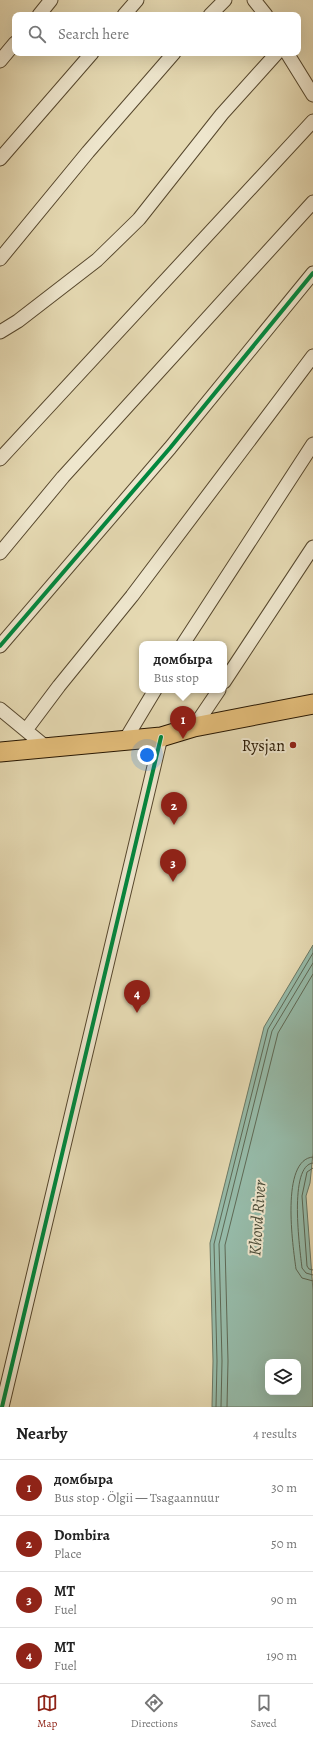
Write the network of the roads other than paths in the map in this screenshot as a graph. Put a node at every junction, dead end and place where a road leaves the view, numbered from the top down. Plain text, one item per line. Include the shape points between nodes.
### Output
1 (52, 0) edge
2 (137, 0) edge
3 (225, 0) edge
4 (254, 0) edge
5 (42, 12) edge
6 (127, 12) edge
7 (213, 12) edge
8 (264, 12) edge
9 (12, 47) edge
10 (89, 56) edge
11 (171, 56) edge
12 (274, 56) edge
13 (289, 56) edge
14 (0, 61) edge
15 (312, 92) edge
16 (313, 121) edge
17 (0, 159) edge
18 (313, 202) edge
19 (0, 259) edge
20 (313, 273) edge
21 (0, 332) edge
22 (313, 356) edge
23 (313, 444) edge
24 (0, 459) edge
25 (313, 547) edge
26 (0, 553) edge
27 (186, 641) edge
28 (0, 646) edge
29 (227, 677) edge
30 (153, 693) edge
31 (216, 693) edge
32 (313, 704) edge
33 (0, 709) edge
34 (194, 727) junction
35 (26, 730) junction
36 (161, 737) junction
37 (125, 740) junction
38 (46, 747) junction
39 (0, 752) edge
40 (2, 1407) edge

1 - 5 street
2 - 6 street
3 - 7 street
4 - 8 street
9 - 14 street
10 - 17 street
11 - 19 street
12 - 21 street via 222,114 140,219 97,260
13 - 15 street
16 - 24 street
18 - 26 street via 63,477
20 - 28 street via 170,448
22 - 35 street via 132,596
23 - 27 street
25 - 29 street
30 - 37 street
31 - 34 street
32 - 34 highway
33 - 35 street
34 - 36 highway
35 - 38 street
36 - 37 highway
36 - 40 street
37 - 38 highway
38 - 39 highway

